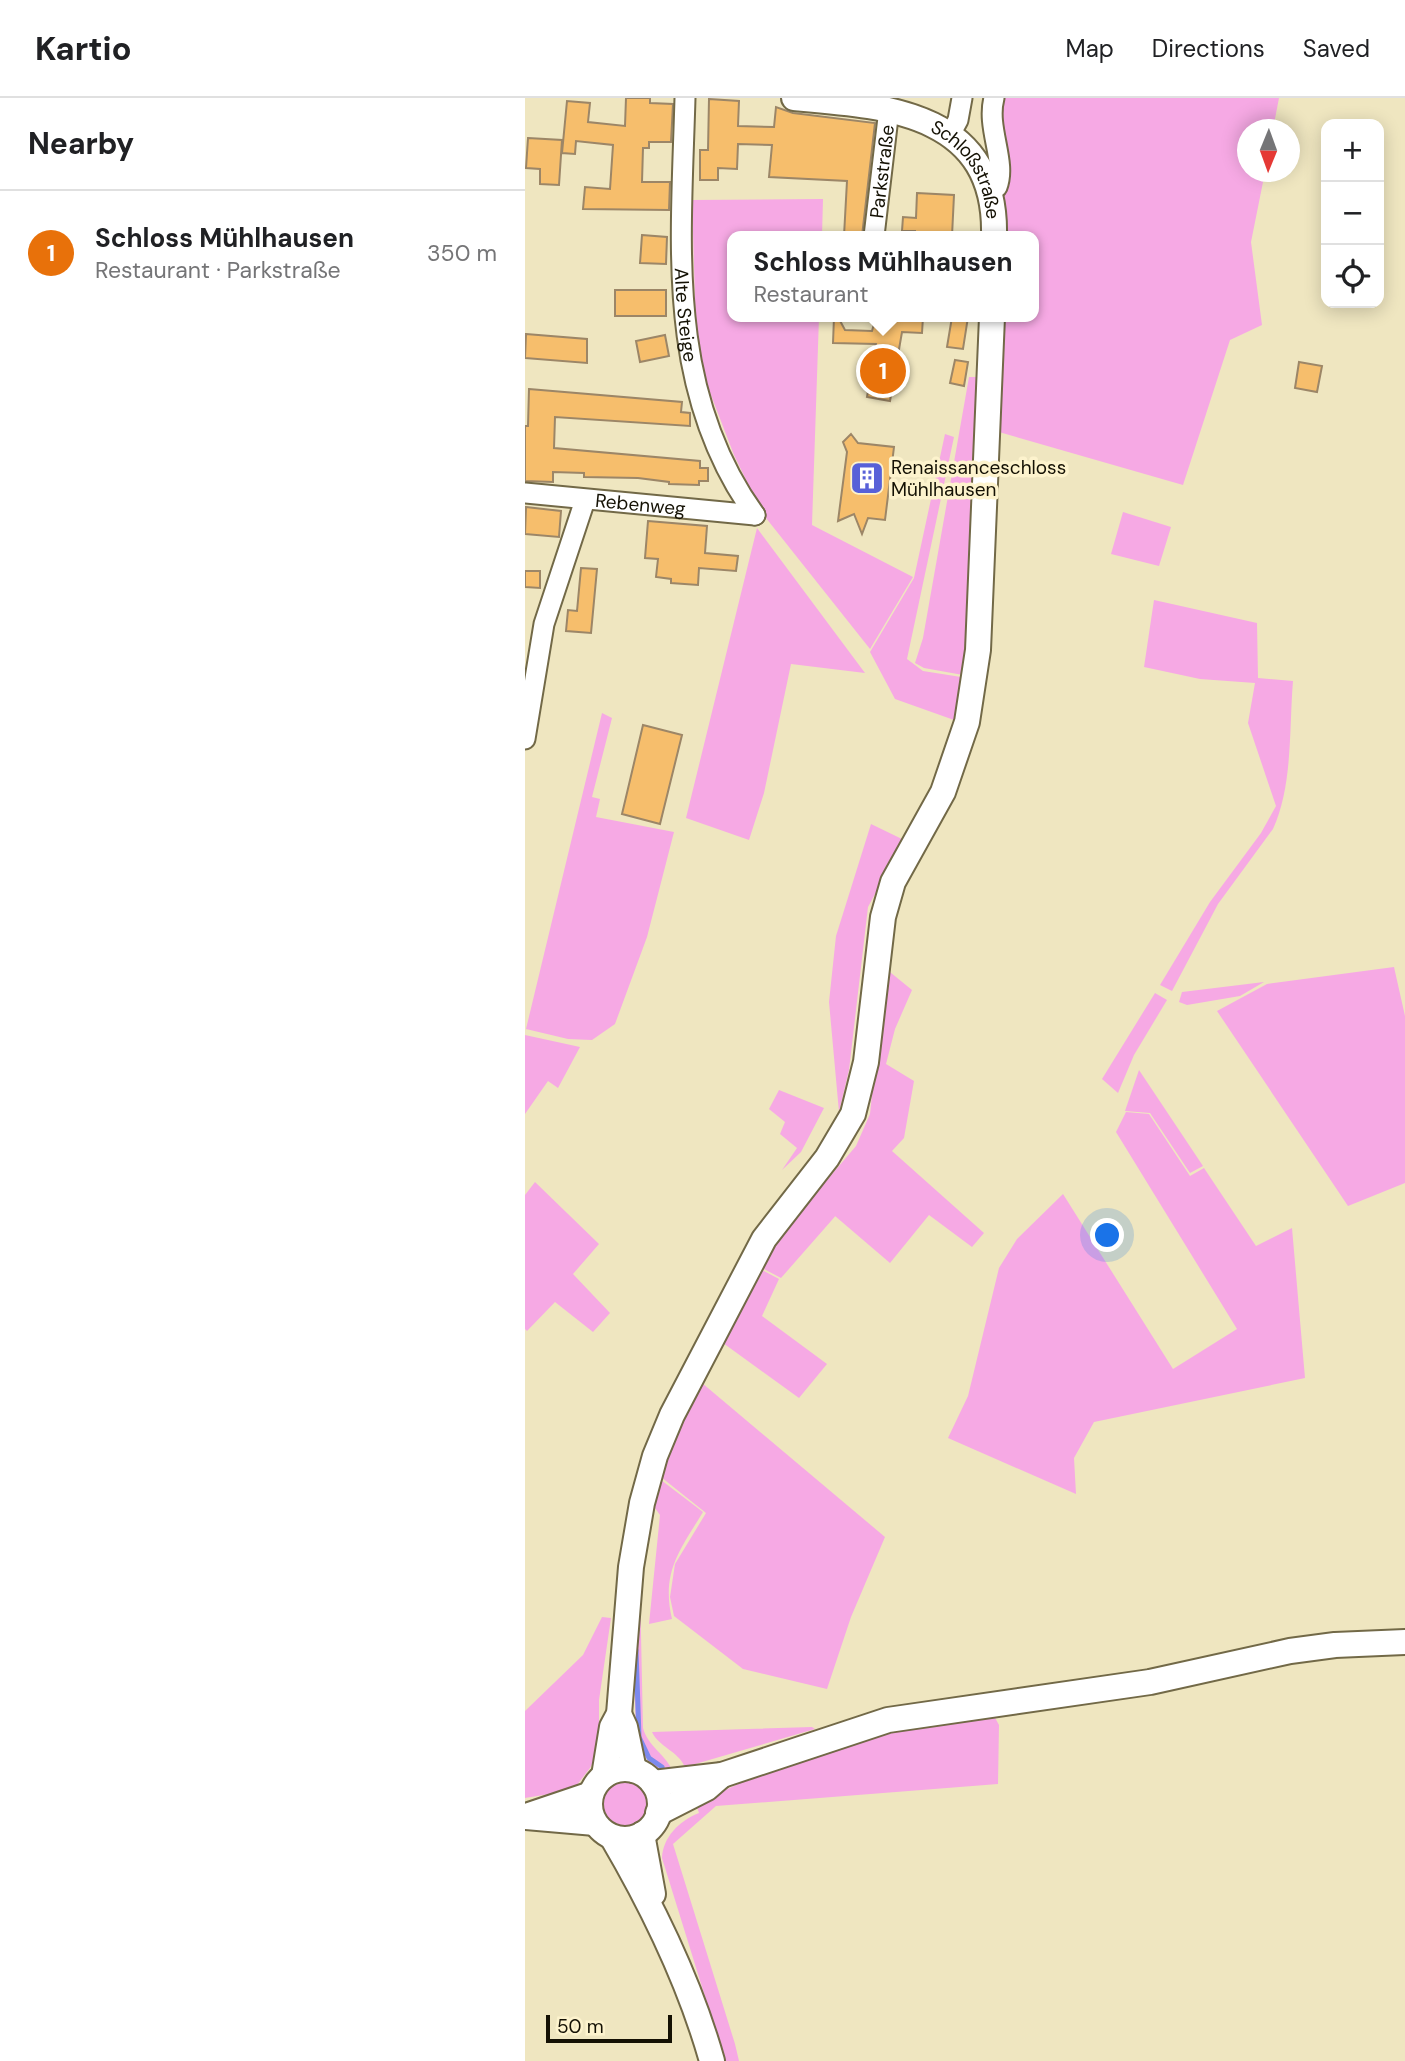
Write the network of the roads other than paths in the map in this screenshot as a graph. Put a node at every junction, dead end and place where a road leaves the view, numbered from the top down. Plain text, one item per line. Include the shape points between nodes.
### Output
1 (685, 98) edge
2 (794, 98) edge
3 (962, 98) edge
4 (994, 98) edge
5 (877, 104) edge
6 (951, 133) junction
7 (990, 191) junction
8 (874, 231) edge
9 (994, 231) edge
10 (992, 322) edge
11 (525, 493) edge
12 (585, 500) junction
13 (755, 515) joint
14 (525, 739) edge
15 (1405, 1642) edge
16 (619, 1714) junction
17 (722, 1775) junction
18 (643, 1777) junction
19 (598, 1785) junction
20 (658, 1813) junction
21 (525, 1817) edge
22 (604, 1830) junction
23 (642, 1834) junction
24 (660, 1926) junction
25 (712, 2061) edge

1 - 13 street, Alte Steige via 684,334 707,427 734,485
2 - 5 street, Schloßstraße
3 - 6 street
4 - 7 street via 991,127 1000,176 997,187
5 - 6 street, Schloßstraße
5 - 8 street, Parkstraße
6 - 7 street, Schloßstraße via 978,164
7 - 9 street, Schloßstraße
10 - 16 street via 978,650 959,752 943,792 893,882 883,917 866,1062 853,1114 827,1158 764,1239 655,1456 631,1567
11 - 12 street, Rebenweg
12 - 13 street, Rebenweg
12 - 14 street via 544,624
15 - 17 street via 1290,1651 1150,1682 887,1720
16 - 18 street
16 - 19 street
17 - 18 street
17 - 20 street via 707,1788
18 - 19 street via 624,1769
18 - 20 street via 660,1803
19 - 21 street
19 - 22 street via 590,1804
20 - 23 street
21 - 22 street
22 - 23 street via 632,1838
22 - 24 street
23 - 24 street
24 - 25 street

